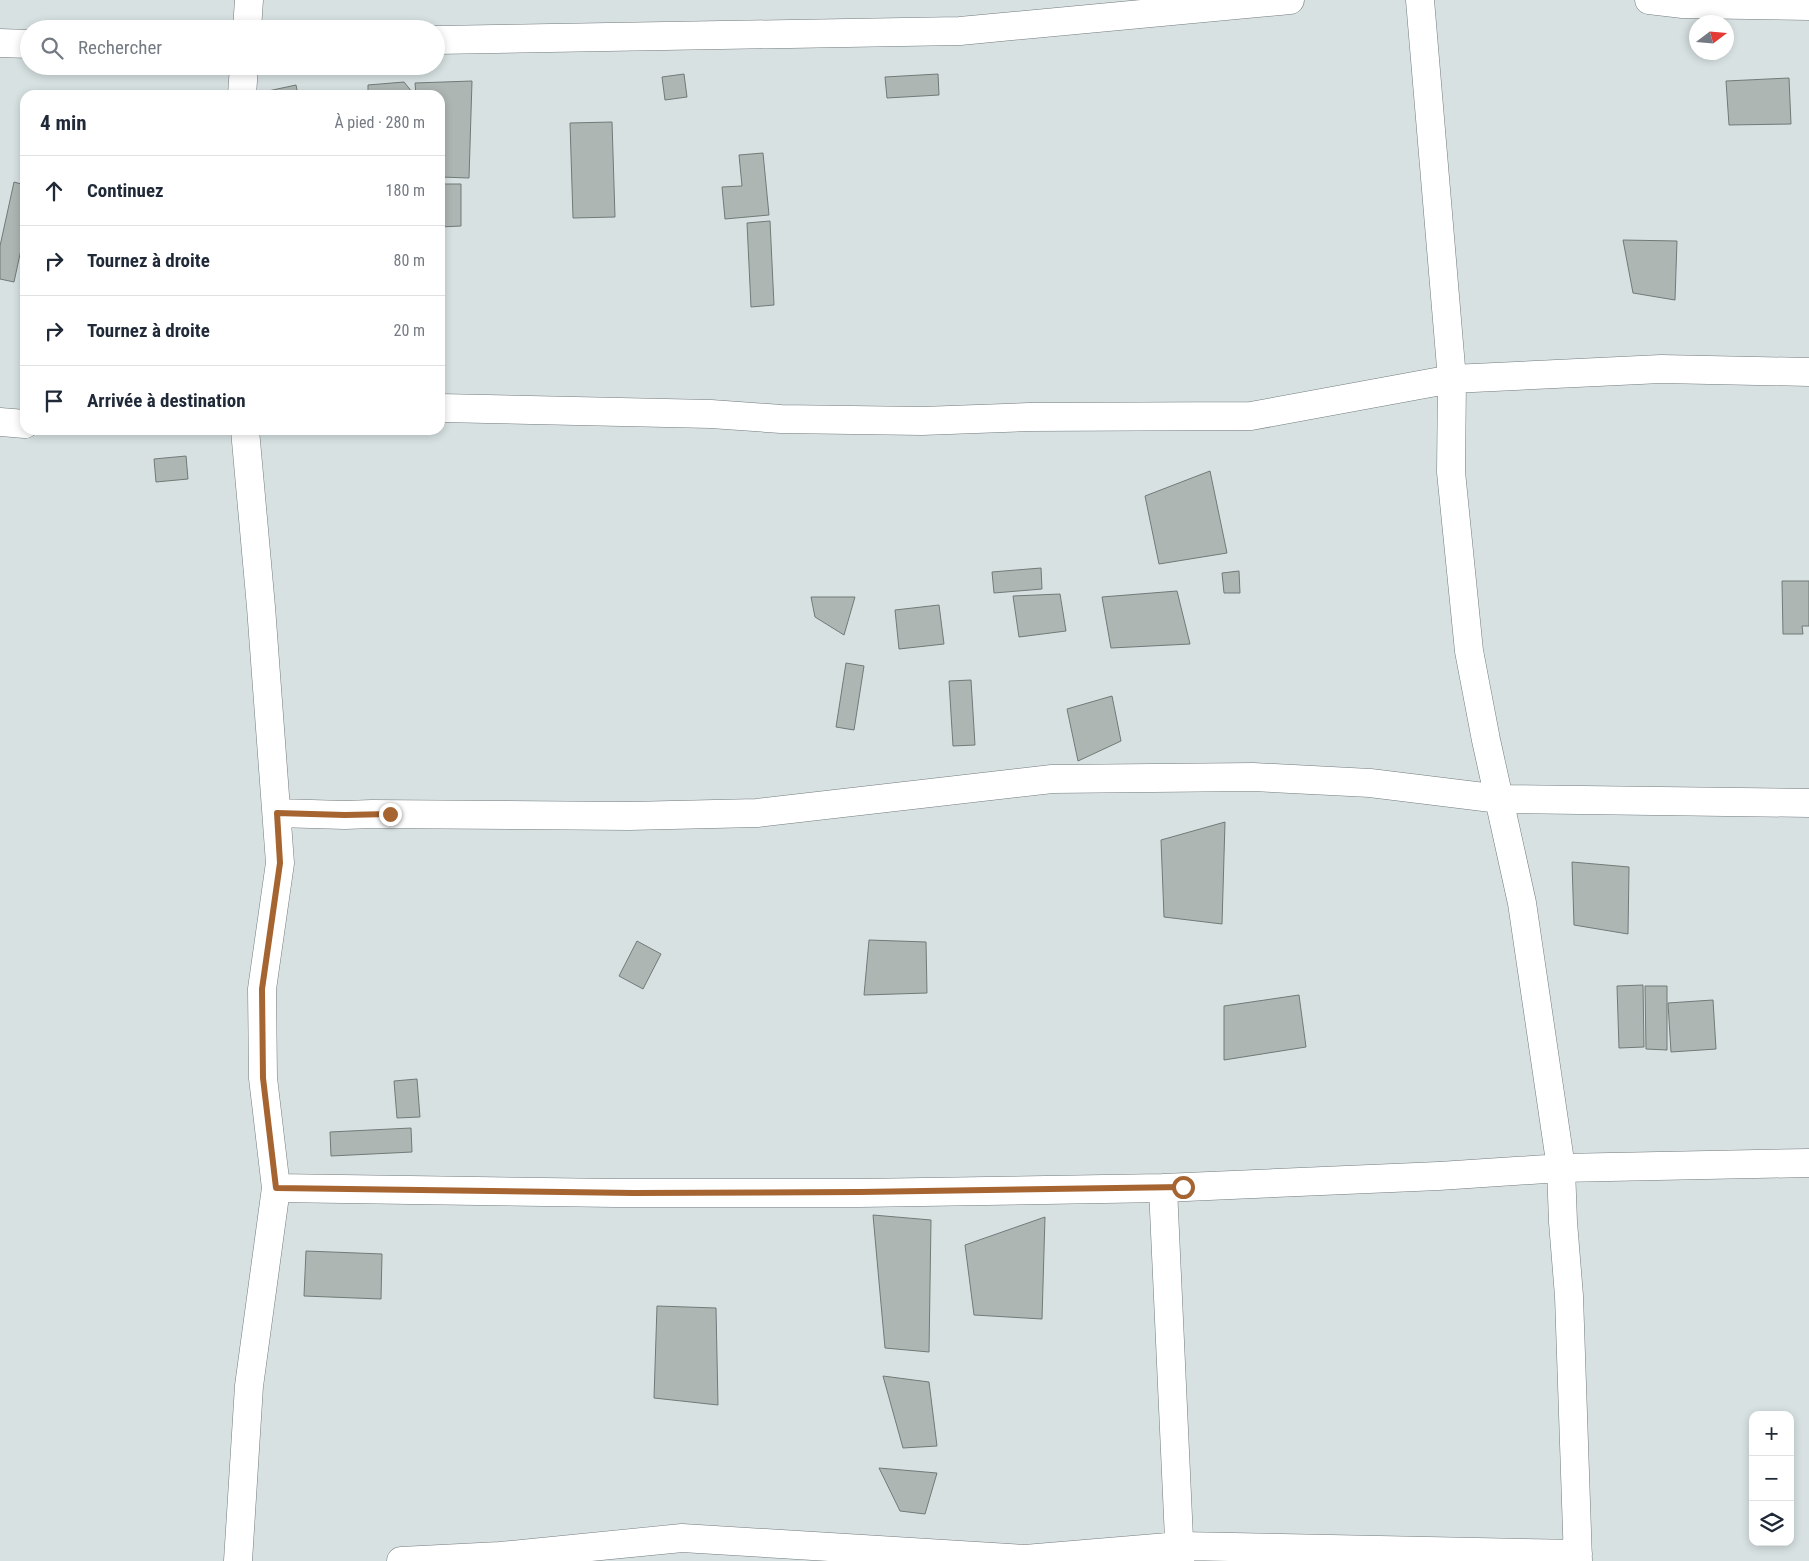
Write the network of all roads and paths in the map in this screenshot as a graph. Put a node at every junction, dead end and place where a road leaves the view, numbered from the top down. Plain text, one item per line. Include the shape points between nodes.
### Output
1 (248, 0) edge
2 (1290, 0) edge
3 (1420, 0) edge
4 (1649, 0) edge
5 (1809, 6) edge
6 (247, 20) edge
7 (445, 40) edge
8 (0, 43) edge
9 (20, 44) edge
10 (243, 75) edge
11 (242, 90) edge
12 (1809, 372) edge
13 (1452, 379) junction
14 (445, 408) edge
15 (0, 422) edge
16 (20, 424) edge
17 (245, 435) edge
18 (1500, 799) junction
19 (1809, 803) edge
20 (277, 813) junction
21 (1809, 1164) edge
22 (1561, 1168) junction
23 (276, 1188) junction
24 (1163, 1188) junction
25 (1180, 1554) edge
26 (1578, 1558) edge
27 (238, 1561) edge
28 (401, 1561) edge

1 - 6 street
2 - 7 street via 960,31
3 - 13 street
4 - 5 street via 1683,4
8 - 9 street
10 - 11 street
12 - 13 street via 1661,369
13 - 14 street via 1251,416 922,421
13 - 18 street via 1451,472 1469,651
15 - 16 street
17 - 20 street
18 - 19 street
18 - 20 street via 1370,782 1253,777 1052,779 757,813 620,816
18 - 22 street via 1534,975
20 - 23 street via 280,863 262,989 263,1078
21 - 22 street
22 - 24 street
22 - 26 street
23 - 24 street via 850,1193
23 - 27 street via 249,1386
24 - 25 street
25 - 26 street
25 - 28 street via 1025,1559 682,1538 500,1556

